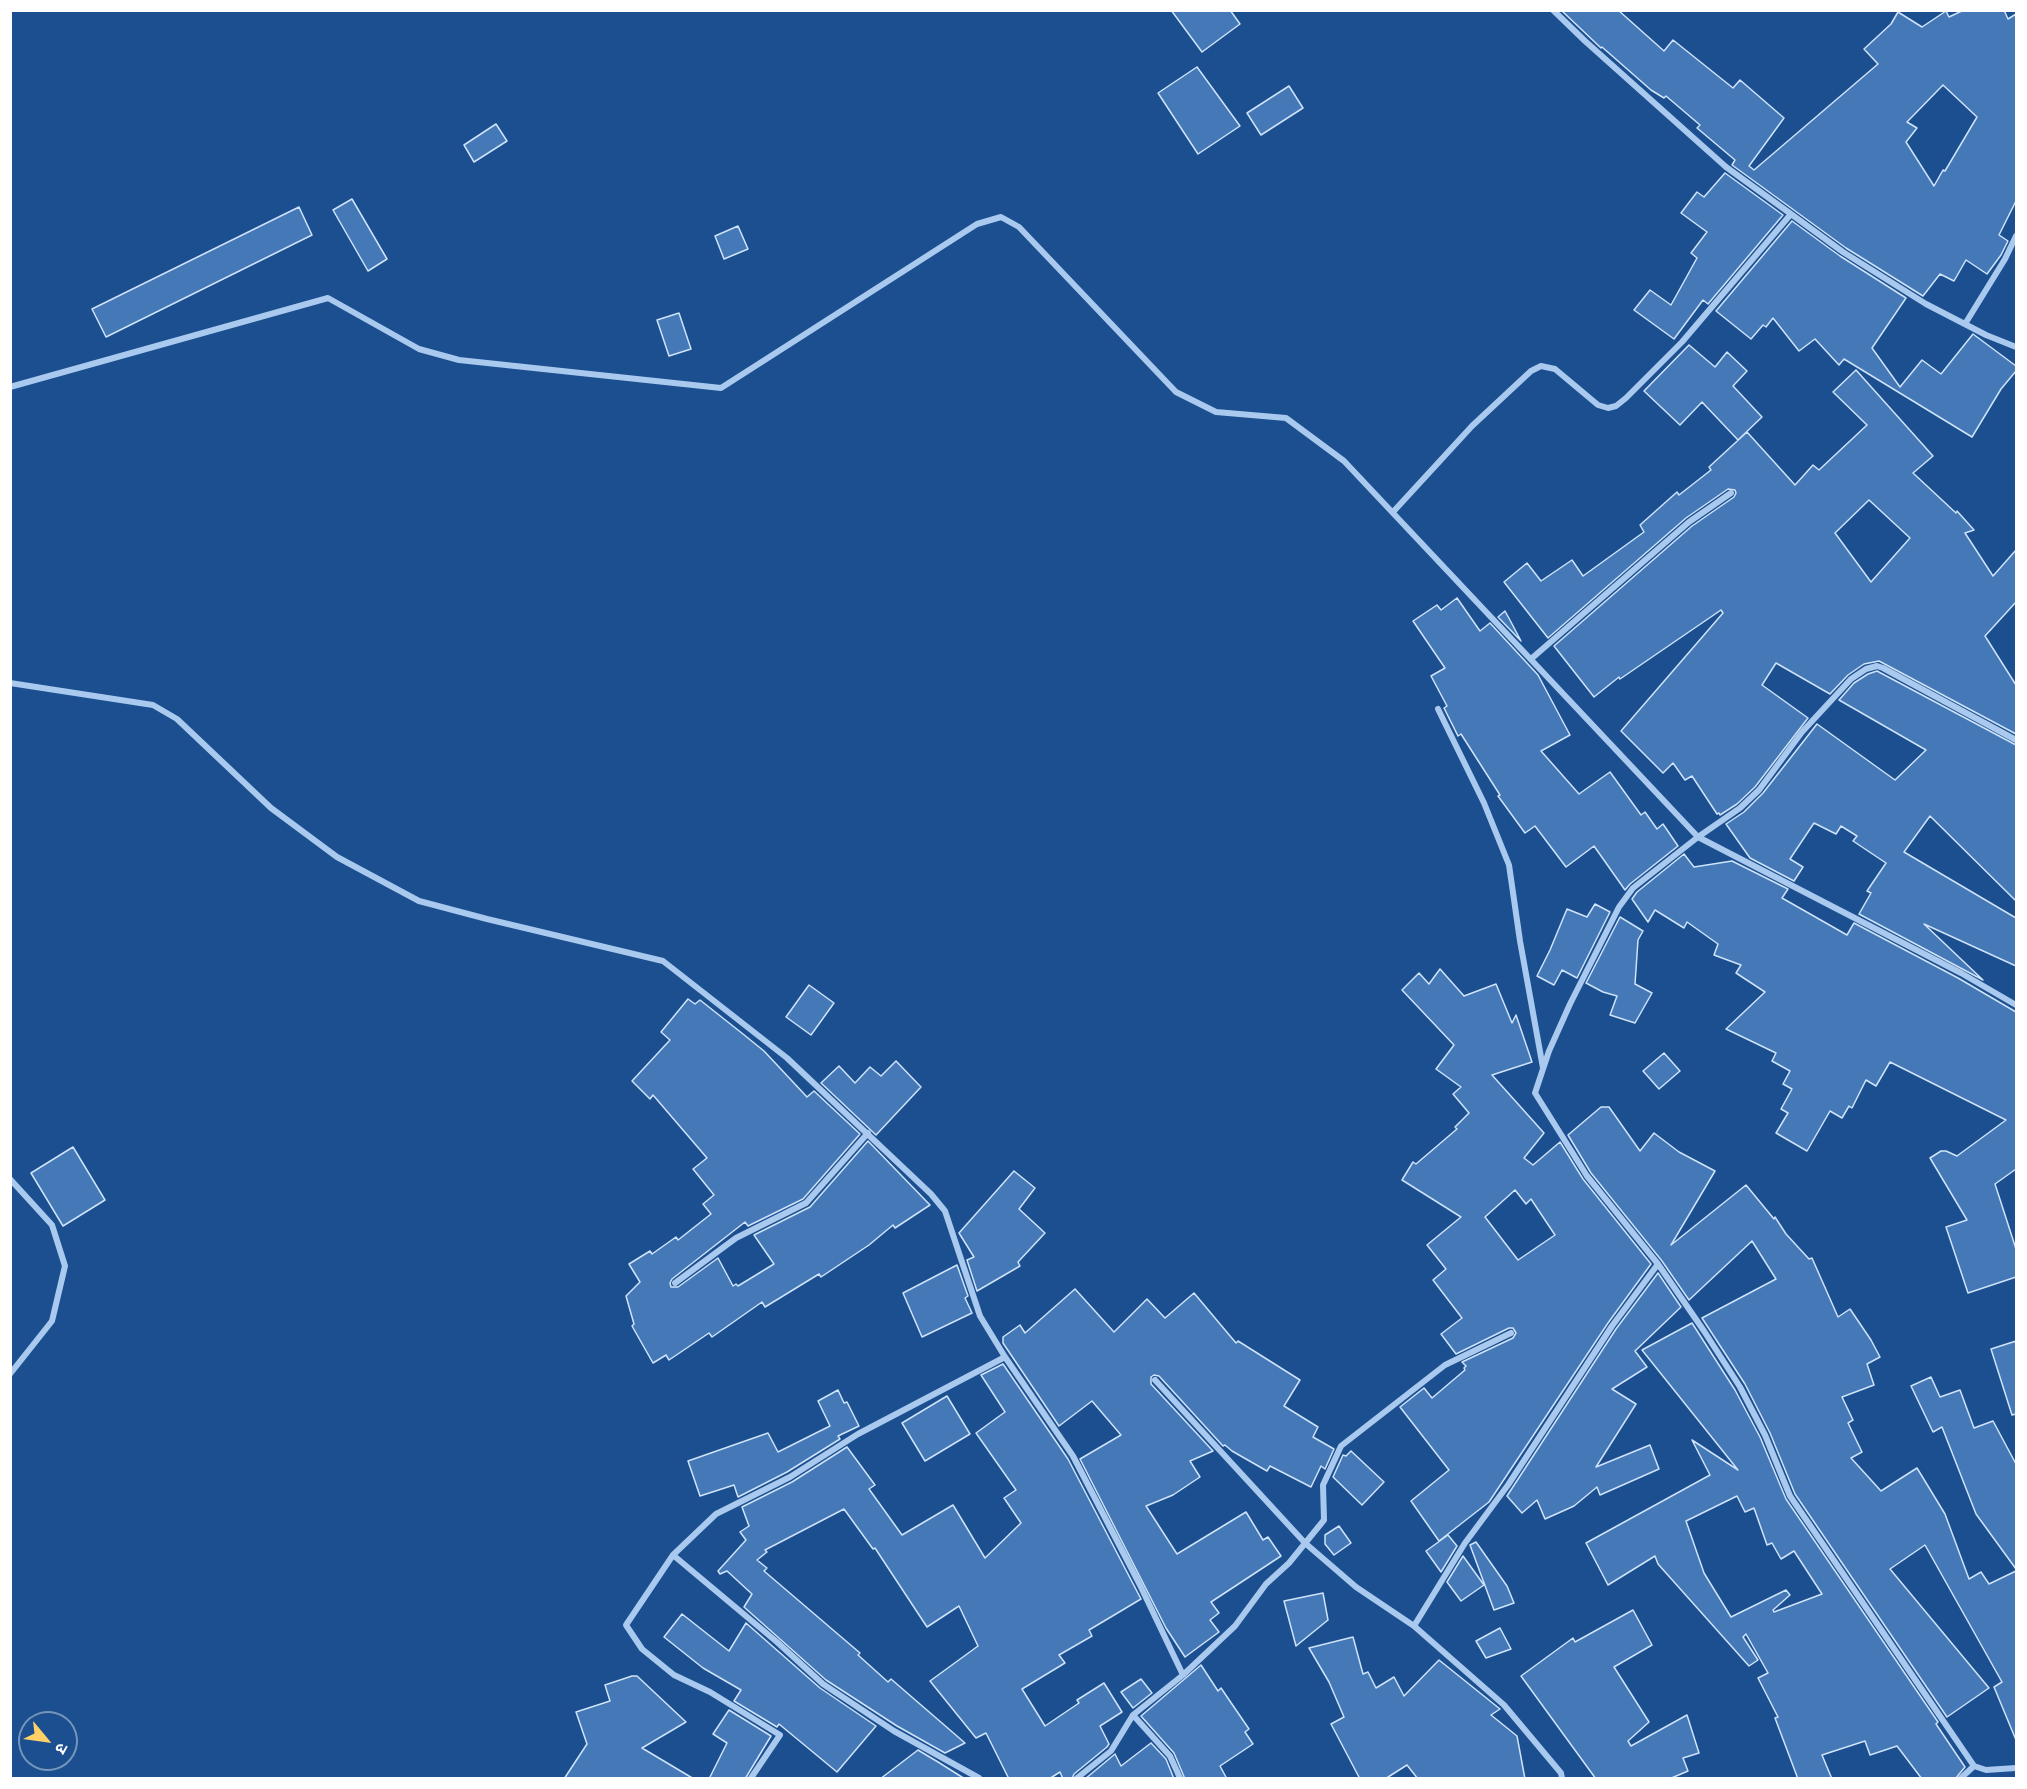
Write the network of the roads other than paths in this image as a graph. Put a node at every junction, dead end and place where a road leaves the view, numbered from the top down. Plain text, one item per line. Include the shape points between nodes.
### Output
1 (1553, 10) edge
2 (1791, 214) junction
3 (2016, 236) edge
4 (1965, 324) junction
5 (2016, 347) edge
6 (10, 387) edge
7 (1731, 493) dead end
8 (1393, 512) junction
9 (1531, 659) junction
10 (10, 682) edge
11 (1438, 709) dead end
12 (2016, 740) edge
13 (1698, 837) junction
14 (2016, 1005) edge
15 (1543, 1069) junction
16 (868, 1133) junction
17 (10, 1179) edge
18 (1658, 1264) junction
19 (675, 1283) dead end
20 (1511, 1333) dead end
21 (1005, 1358) junction
22 (10, 1374) edge
23 (1155, 1380) dead end
24 (1305, 1543) junction
25 (673, 1555) junction
26 (1414, 1626) junction
27 (1183, 1675) junction
28 (1133, 1715) junction
29 (2016, 1759) edge
30 (1974, 1766) junction
31 (2008, 1768) junction
32 (2016, 1768) edge
33 (751, 1779) edge
34 (979, 1779) edge
35 (1077, 1779) edge
36 (1180, 1779) edge
37 (1562, 1779) edge
38 (1961, 1779) edge

1 - 2 street via 1726,167
2 - 4 street via 1870,269
2 - 8 street via 1682,342 1621,402 1608,408 1598,405 1555,369 1541,366 1472,426
3 - 4 street
4 - 5 street
6 - 8 street via 328,298 419,349 459,360 721,388 977,224 1001,217 1019,227 1176,392 1216,412 1286,418 1344,460
7 - 9 street via 1689,522
8 - 9 street
9 - 13 street
10 - 16 street via 153,705 177,719 271,808 337,857 419,901 663,961 787,1058
11 - 15 street via 1509,865
12 - 13 street via 1883,668 1866,669 1851,679 1802,732 1759,790
13 - 14 street
13 - 15 street via 1634,888 1618,907
15 - 18 street via 1535,1093 1587,1176
16 - 19 street via 806,1203 736,1238
16 - 21 street via 945,1211 981,1316
17 - 22 street via 52,1225 65,1266 52,1322
18 - 26 street via 1465,1543
18 - 30 street via 1740,1387 1790,1496
20 - 24 street via 1445,1365 1341,1446 1323,1485 1324,1520
21 - 25 street via 716,1514
21 - 27 street via 1073,1456
23 - 24 street
24 - 26 street via 1356,1587
24 - 27 street via 1266,1584 1235,1626
25 - 33 street via 626,1625 642,1649 674,1675 780,1735
25 - 34 street via 823,1684 894,1731
26 - 37 street via 1504,1705
27 - 28 street
28 - 35 street via 1111,1751
28 - 36 street via 1170,1756
29 - 31 street
30 - 31 street via 1986,1770
30 - 38 street
31 - 32 street

